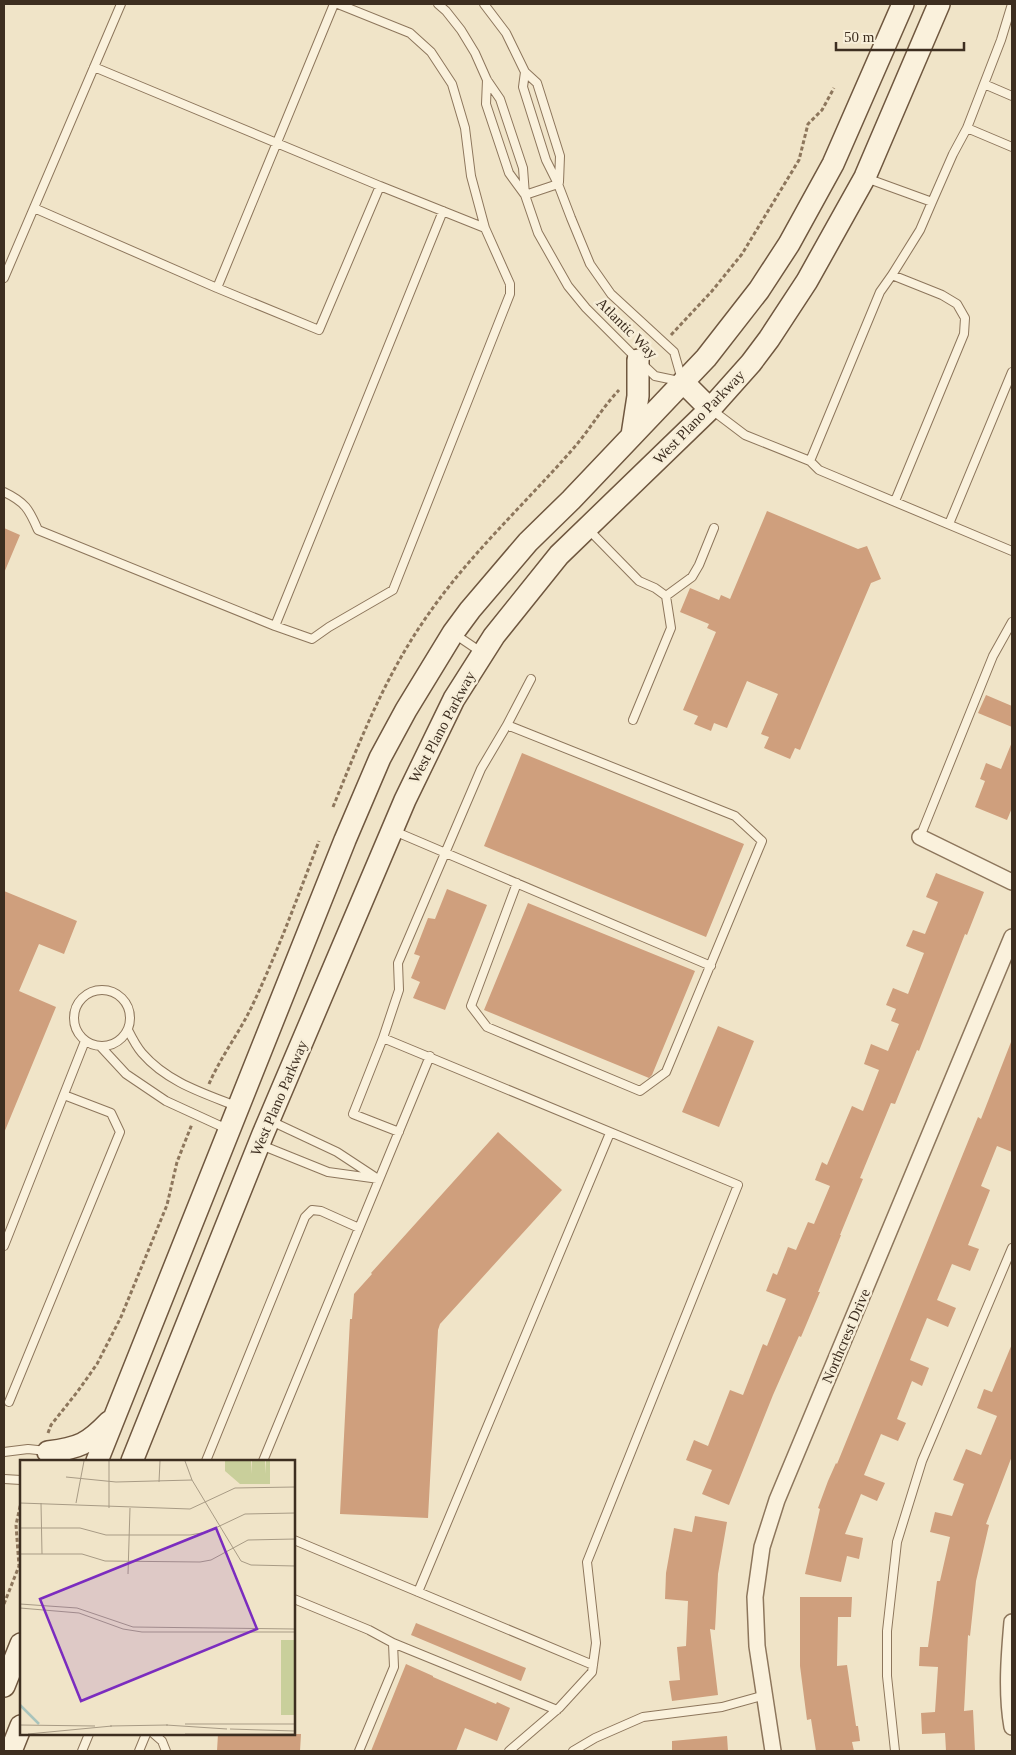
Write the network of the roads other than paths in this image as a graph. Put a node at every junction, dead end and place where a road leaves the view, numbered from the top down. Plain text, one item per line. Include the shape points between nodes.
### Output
1 (121, 4) edge
2 (336, 4) edge
3 (438, 4) edge
4 (484, 4) edge
5 (903, 4) edge
6 (939, 4) edge
7 (1012, 4) edge
8 (94, 67) junction
9 (525, 72) junction
10 (487, 80) junction
11 (984, 84) junction
12 (1012, 96) edge
13 (967, 128) junction
14 (276, 143) junction
15 (1012, 147) edge
16 (833, 164) junction
17 (864, 177) junction
18 (558, 184) junction
19 (380, 186) junction
20 (525, 195) junction
21 (932, 202) junction
22 (34, 208) junction
23 (443, 211) junction
24 (485, 228) junction
25 (892, 275) junction
26 (4, 278) edge
27 (217, 288) junction
28 (638, 360) junction
29 (1012, 372) edge
30 (683, 382) junction
31 (710, 409) junction
32 (632, 435) junction
33 (810, 461) junction
34 (4, 492) edge
35 (896, 502) junction
36 (949, 524) junction
37 (587, 528) junction
38 (714, 528) dead end
39 (1012, 550) edge
40 (666, 596) junction
41 (1012, 622) edge
42 (275, 626) junction
43 (453, 633) junction
44 (483, 653) junction
45 (531, 679) dead end
46 (632, 720) dead end
47 (506, 725) junction
48 (392, 830) junction
49 (920, 837) joint
50 (444, 852) junction
51 (1012, 882) edge
52 (517, 883) junction
53 (1012, 937) edge
54 (711, 966) junction
55 (128, 1030) junction
56 (383, 1038) junction
57 (85, 1041) junction
58 (101, 1047) junction
59 (430, 1056) junction
60 (64, 1095) junction
61 (238, 1107) junction
62 (269, 1120) junction
63 (230, 1131) junction
64 (399, 1132) junction
65 (610, 1133) junction
66 (259, 1144) junction
67 (379, 1179) junction
68 (359, 1228) junction
69 (4, 1246) edge
70 (1012, 1248) edge
71 (9, 1402) dead end
72 (116, 1414) junction
73 (51, 1450) joint
74 (4, 1452) edge
75 (97, 1460) edge
76 (132, 1460) edge
77 (206, 1460) edge
78 (263, 1460) edge
79 (4, 1479) edge
80 (20, 1480) edge
81 (295, 1540) edge
82 (418, 1592) junction
83 (295, 1599) edge
84 (1012, 1622) edge
85 (393, 1643) junction
86 (20, 1646) edge
87 (593, 1665) junction
88 (4, 1686) edge
89 (765, 1695) junction
90 (557, 1710) junction
91 (1012, 1726) edge
92 (20, 1728) edge
93 (89, 1735) edge
94 (146, 1735) edge
95 (155, 1735) edge
96 (11, 1751) edge
97 (82, 1751) edge
98 (139, 1751) edge
99 (166, 1751) edge
100 (359, 1751) edge
101 (509, 1751) edge
102 (574, 1751) edge
103 (773, 1751) edge
104 (894, 1751) edge

1 - 8 lane
2 - 14 lane
2 - 24 lane via 410,33 431,52 452,84 465,128 471,176
3 - 10 lane, Atlantic Way via 461,30
4 - 9 lane, Atlantic Way via 506,33
5 - 16 main road
6 - 17 main road, West Plano Parkway
7 - 11 lane
8 - 14 lane
8 - 22 lane
9 - 18 lane, Atlantic Way via 523,87 546,160
9 - 18 lane, Atlantic Way via 537,83 560,156
10 - 20 lane, Atlantic Way via 500,99 523,168
10 - 20 lane, Atlantic Way via 486,104 509,173
11 - 12 lane
11 - 13 lane
13 - 15 lane
13 - 21 lane
14 - 19 lane
14 - 27 lane
16 - 17 main road
16 - 30 main road via 789,244 758,290 706,358
17 - 21 lane
17 - 31 main road, West Plano Parkway via 807,281 769,339
18 - 20 lane
18 - 30 lane, Atlantic Way via 590,264 612,294 674,352
19 - 23 lane
19 - 27 lane via 319,330
20 - 28 lane, Atlantic Way via 538,233 568,286
21 - 25 lane via 920,230
22 - 26 lane
22 - 27 lane
23 - 24 lane
23 - 42 lane
24 - 42 lane via 510,284 510,294 393,590 312,639
25 - 33 lane via 880,292
25 - 35 lane via 957,304 965,318 964,334
28 - 30 lane, Atlantic Way via 655,376
28 - 32 main road via 638,396
29 - 36 lane
30 - 31 main road
30 - 32 main road
31 - 33 lane via 744,435
31 - 37 main road, West Plano Parkway
32 - 43 main road via 505,567
33 - 35 lane via 819,470
34 - 42 lane via 24,504 38,530
35 - 36 lane
36 - 39 lane
37 - 40 lane via 639,581
37 - 44 main road, West Plano Parkway via 559,556
38 - 40 lane via 692,577
40 - 46 lane via 671,628
41 - 49 lane via 992,656
43 - 44 lane
43 - 61 main road via 380,758
44 - 48 main road, West Plano Parkway via 454,699
45 - 47 lane
47 - 50 lane via 481,768
47 - 54 lane via 735,816 762,842
48 - 50 lane
48 - 62 main road, West Plano Parkway
49 - 51 street
50 - 52 lane
50 - 56 lane via 398,963 399,990
52 - 54 lane
52 - 54 lane via 471,1006 488,1027 523,1042 640,1091 666,1072
53 - 89 street, Northcrest Drive via 777,1500 762,1547 755,1597 757,1646
55 - 57 lane via 130,1013 127,1006 116,993 100,990 84,996 76,1008 76,1029
55 - 58 lane via 116,1043
55 - 61 lane via 141,1052 164,1074
56 - 59 lane
56 - 64 lane via 353,1114
57 - 58 lane
57 - 60 lane
58 - 63 lane via 126,1074 166,1101
59 - 64 lane
59 - 65 lane
60 - 69 lane
60 - 71 lane via 111,1113 120,1132
61 - 62 main road
61 - 63 main road
62 - 66 main road, West Plano Parkway
62 - 67 lane via 337,1152
63 - 66 main road
63 - 72 main road
64 - 67 lane
65 - 82 lane
65 - 87 lane via 738,1186 587,1562 596,1643
66 - 67 lane via 328,1172
66 - 76 main road, West Plano Parkway
67 - 68 lane
68 - 77 lane via 321,1211 312,1210 305,1217
68 - 78 lane
70 - 104 lane via 922,1461 897,1542 887,1631 887,1676
72 - 73 main road via 93,1439 72,1449
72 - 75 main road
73 - 74 lane
79 - 80 lane
81 - 82 lane
82 - 87 lane
83 - 85 lane
84 - 91 street via 1009,1660
85 - 90 lane
85 - 100 lane via 394,1667
86 - 88 main road
87 - 90 lane via 592,1672
89 - 102 lane via 722,1707 643,1717
89 - 103 street, Northcrest Drive
90 - 101 lane
92 - 96 main road
93 - 97 lane
94 - 98 lane
95 - 99 lane

